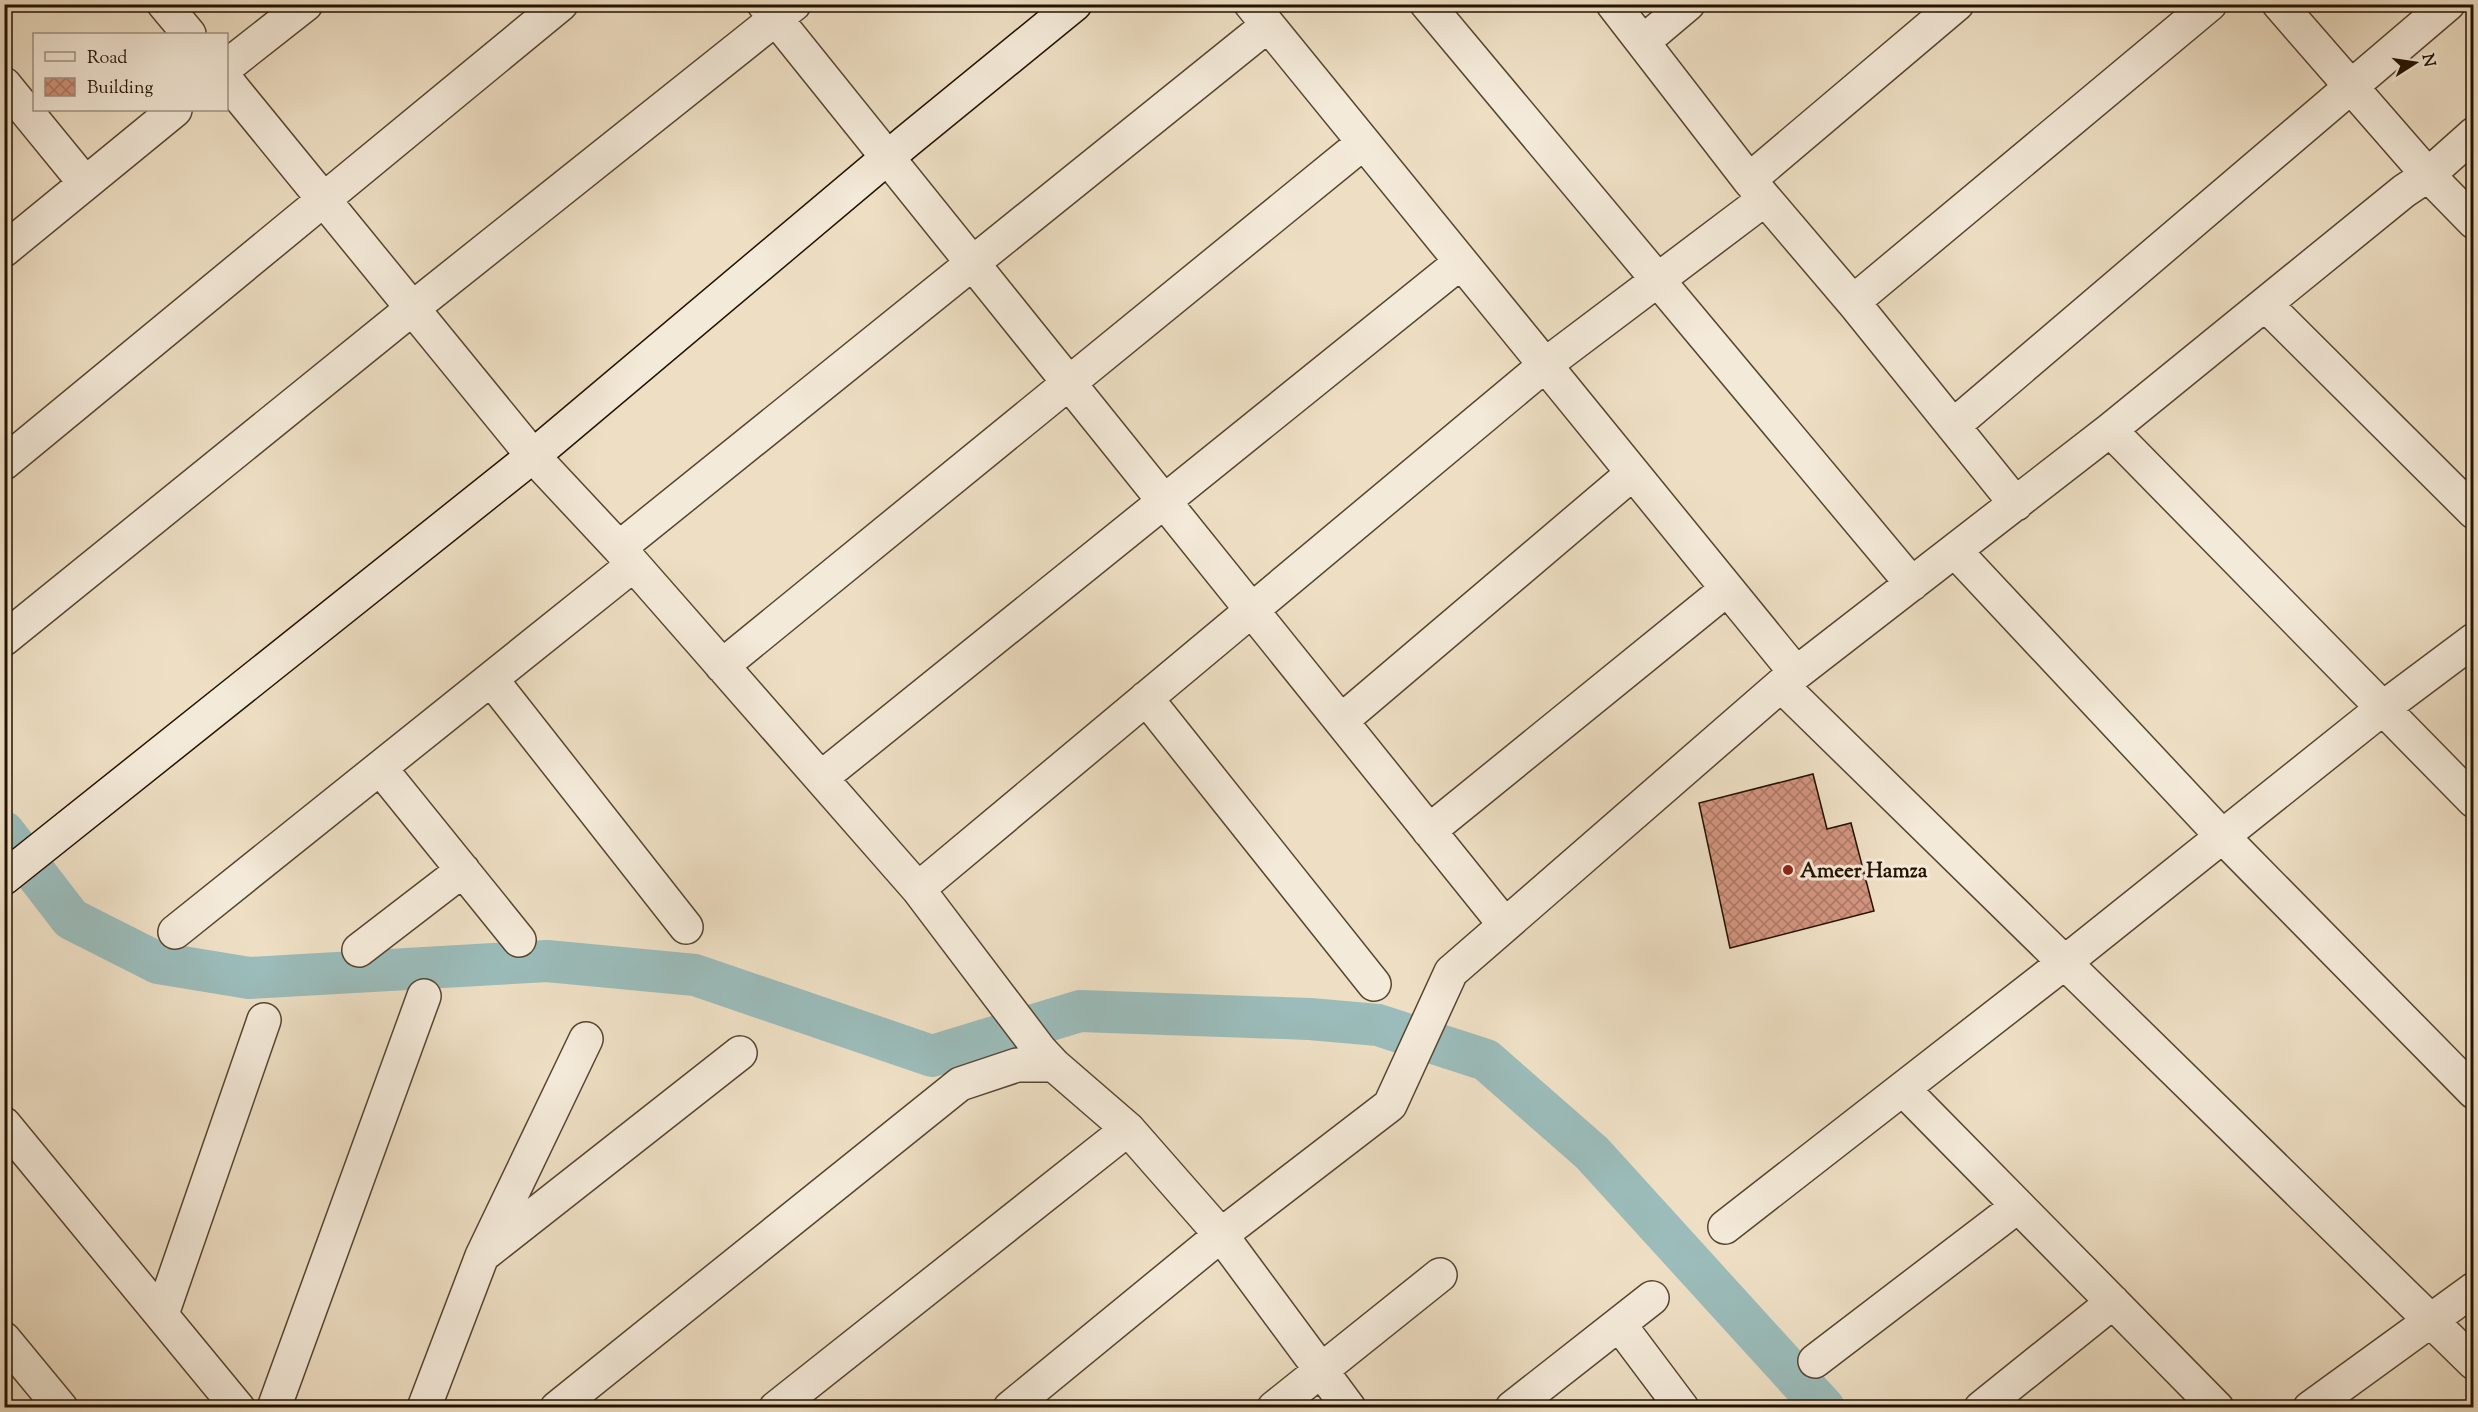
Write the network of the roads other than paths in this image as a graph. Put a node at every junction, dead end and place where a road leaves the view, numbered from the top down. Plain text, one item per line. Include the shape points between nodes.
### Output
1 (164, 4) edge
2 (306, 4) edge
3 (561, 4) edge
4 (1075, 4) edge
5 (1427, 4) edge
6 (1613, 4) edge
7 (1688, 4) edge
8 (1957, 4) edge
9 (2210, 4) edge
10 (2279, 4) edge
11 (2448, 4) edge
12 (778, 9) edge
13 (1259, 15) edge
14 (188, 33) edge
15 (1643, 42) junction
16 (228, 65) edge
17 (228, 82) edge
18 (4, 84) edge
19 (2351, 87) junction
20 (174, 111) edge
21 (2474, 134) edge
22 (1364, 143) junction
23 (888, 158) junction
24 (2428, 175) junction
25 (85, 183) junction
26 (1757, 189) junction
27 (325, 199) junction
28 (2474, 222) edge
29 (4, 250) edge
30 (1461, 262) junction
31 (973, 264) junction
32 (1657, 280) junction
33 (1853, 302) junction
34 (2265, 304) junction
35 (414, 307) junction
36 (1545, 365) junction
37 (1069, 383) junction
38 (1953, 426) junction
39 (2110, 430) junction
40 (533, 456) junction
41 (4, 463) edge
42 (1633, 473) junction
43 (1164, 501) junction
44 (2016, 504) junction
45 (2474, 512) edge
46 (1955, 551) junction
47 (626, 556) junction
48 (1912, 584) junction
49 (1727, 589) junction
50 (1251, 610) junction
51 (4, 639) edge
52 (2474, 640) edge
53 (722, 666) junction
54 (491, 679) junction
55 (1789, 679) junction
56 (1146, 698) junction
57 (2383, 708) junction
58 (1341, 721) junction
59 (380, 768) junction
60 (821, 778) junction
61 (2474, 801) edge
62 (1429, 831) junction
63 (2222, 836) junction
64 (463, 870) junction
65 (4, 878) edge
66 (918, 889) junction
67 (1505, 925) junction
68 (686, 927) dead end
69 (176, 932) dead end
70 (519, 940) dead end
71 (359, 950) dead end
72 (2064, 963) junction
73 (1374, 984) dead end
74 (424, 996) dead end
75 (264, 1020) dead end
76 (586, 1039) dead end
77 (740, 1053) dead end
78 (1047, 1058) junction
79 (1902, 1089) junction
80 (2474, 1092) edge
81 (4, 1124) edge
82 (1128, 1129) junction
83 (2018, 1206) junction
84 (1725, 1227) dead end
85 (1221, 1235) junction
86 (482, 1256) junction
87 (1440, 1275) dead end
88 (2474, 1289) edge
89 (1652, 1298) dead end
90 (2113, 1302) junction
91 (162, 1314) junction
92 (2430, 1321) junction
93 (1619, 1324) junction
94 (4, 1339) edge
95 (1815, 1361) dead end
96 (2474, 1363) edge
97 (1321, 1370) junction
98 (61, 1407) edge
99 (238, 1407) edge
100 (274, 1407) edge
101 (424, 1407) edge
102 (557, 1407) edge
103 (776, 1407) edge
104 (1010, 1407) edge
105 (1274, 1407) edge
106 (1349, 1407) edge
107 (1512, 1407) edge
108 (1682, 1407) edge
109 (1981, 1407) edge
110 (2215, 1407) edge
111 (2310, 1407) edge

1 - 14 street
2 - 16 street
3 - 27 street
4 - 23 street
5 - 32 street
6 - 15 street
7 - 15 street
8 - 26 street
9 - 33 street
10 - 19 street
11 - 19 street
12 - 23 street
12 - 35 street
13 - 22 street
13 - 31 street
15 - 26 street
17 - 27 street
18 - 25 street
19 - 24 street
19 - 38 street
20 - 25 street
21 - 24 street
22 - 30 street
22 - 37 street
23 - 31 street
23 - 40 street
24 - 28 street
24 - 34 street
25 - 29 street
26 - 32 street
26 - 33 street
27 - 35 street
27 - 41 street
30 - 36 street
30 - 43 street
31 - 37 street
31 - 47 street
32 - 36 street
32 - 48 street
33 - 38 street
34 - 39 street
34 - 45 street
35 - 40 street
35 - 51 street
36 - 42 street
36 - 50 street
37 - 43 street
37 - 53 street
38 - 44 street
39 - 44 street
39 - 57 street
40 - 47 street
40 - 65 street
42 - 49 street
42 - 58 street
43 - 50 street
43 - 60 street
44 - 46 street
46 - 48 street
46 - 63 street
47 - 53 street
47 - 54 street
48 - 55 street
49 - 55 street
49 - 62 street
50 - 56 street
50 - 58 street
52 - 57 street
53 - 60 street
54 - 59 street
54 - 68 street
55 - 67 street
55 - 72 street
56 - 66 street
56 - 73 street
57 - 61 street
57 - 63 street
58 - 62 street
59 - 64 street
59 - 69 street
60 - 66 street
62 - 67 street
63 - 72 street
63 - 80 street
64 - 70 street
64 - 71 street
66 - 78 street
67 - 85 street via 1451,972 1390,1105
72 - 79 street
72 - 92 street
74 - 100 street
75 - 91 street
76 - 86 street
77 - 86 street
78 - 82 street
78 - 102 street via 960,1084
79 - 83 street
79 - 84 street
81 - 91 street
82 - 85 street
82 - 103 street
83 - 90 street
83 - 95 street
85 - 97 street
85 - 104 street
86 - 101 street
87 - 97 street
88 - 92 street
89 - 93 street
90 - 109 street
90 - 110 street
91 - 99 street
92 - 96 street
92 - 111 street
93 - 107 street
93 - 108 street
94 - 98 street
97 - 105 street
97 - 106 street

